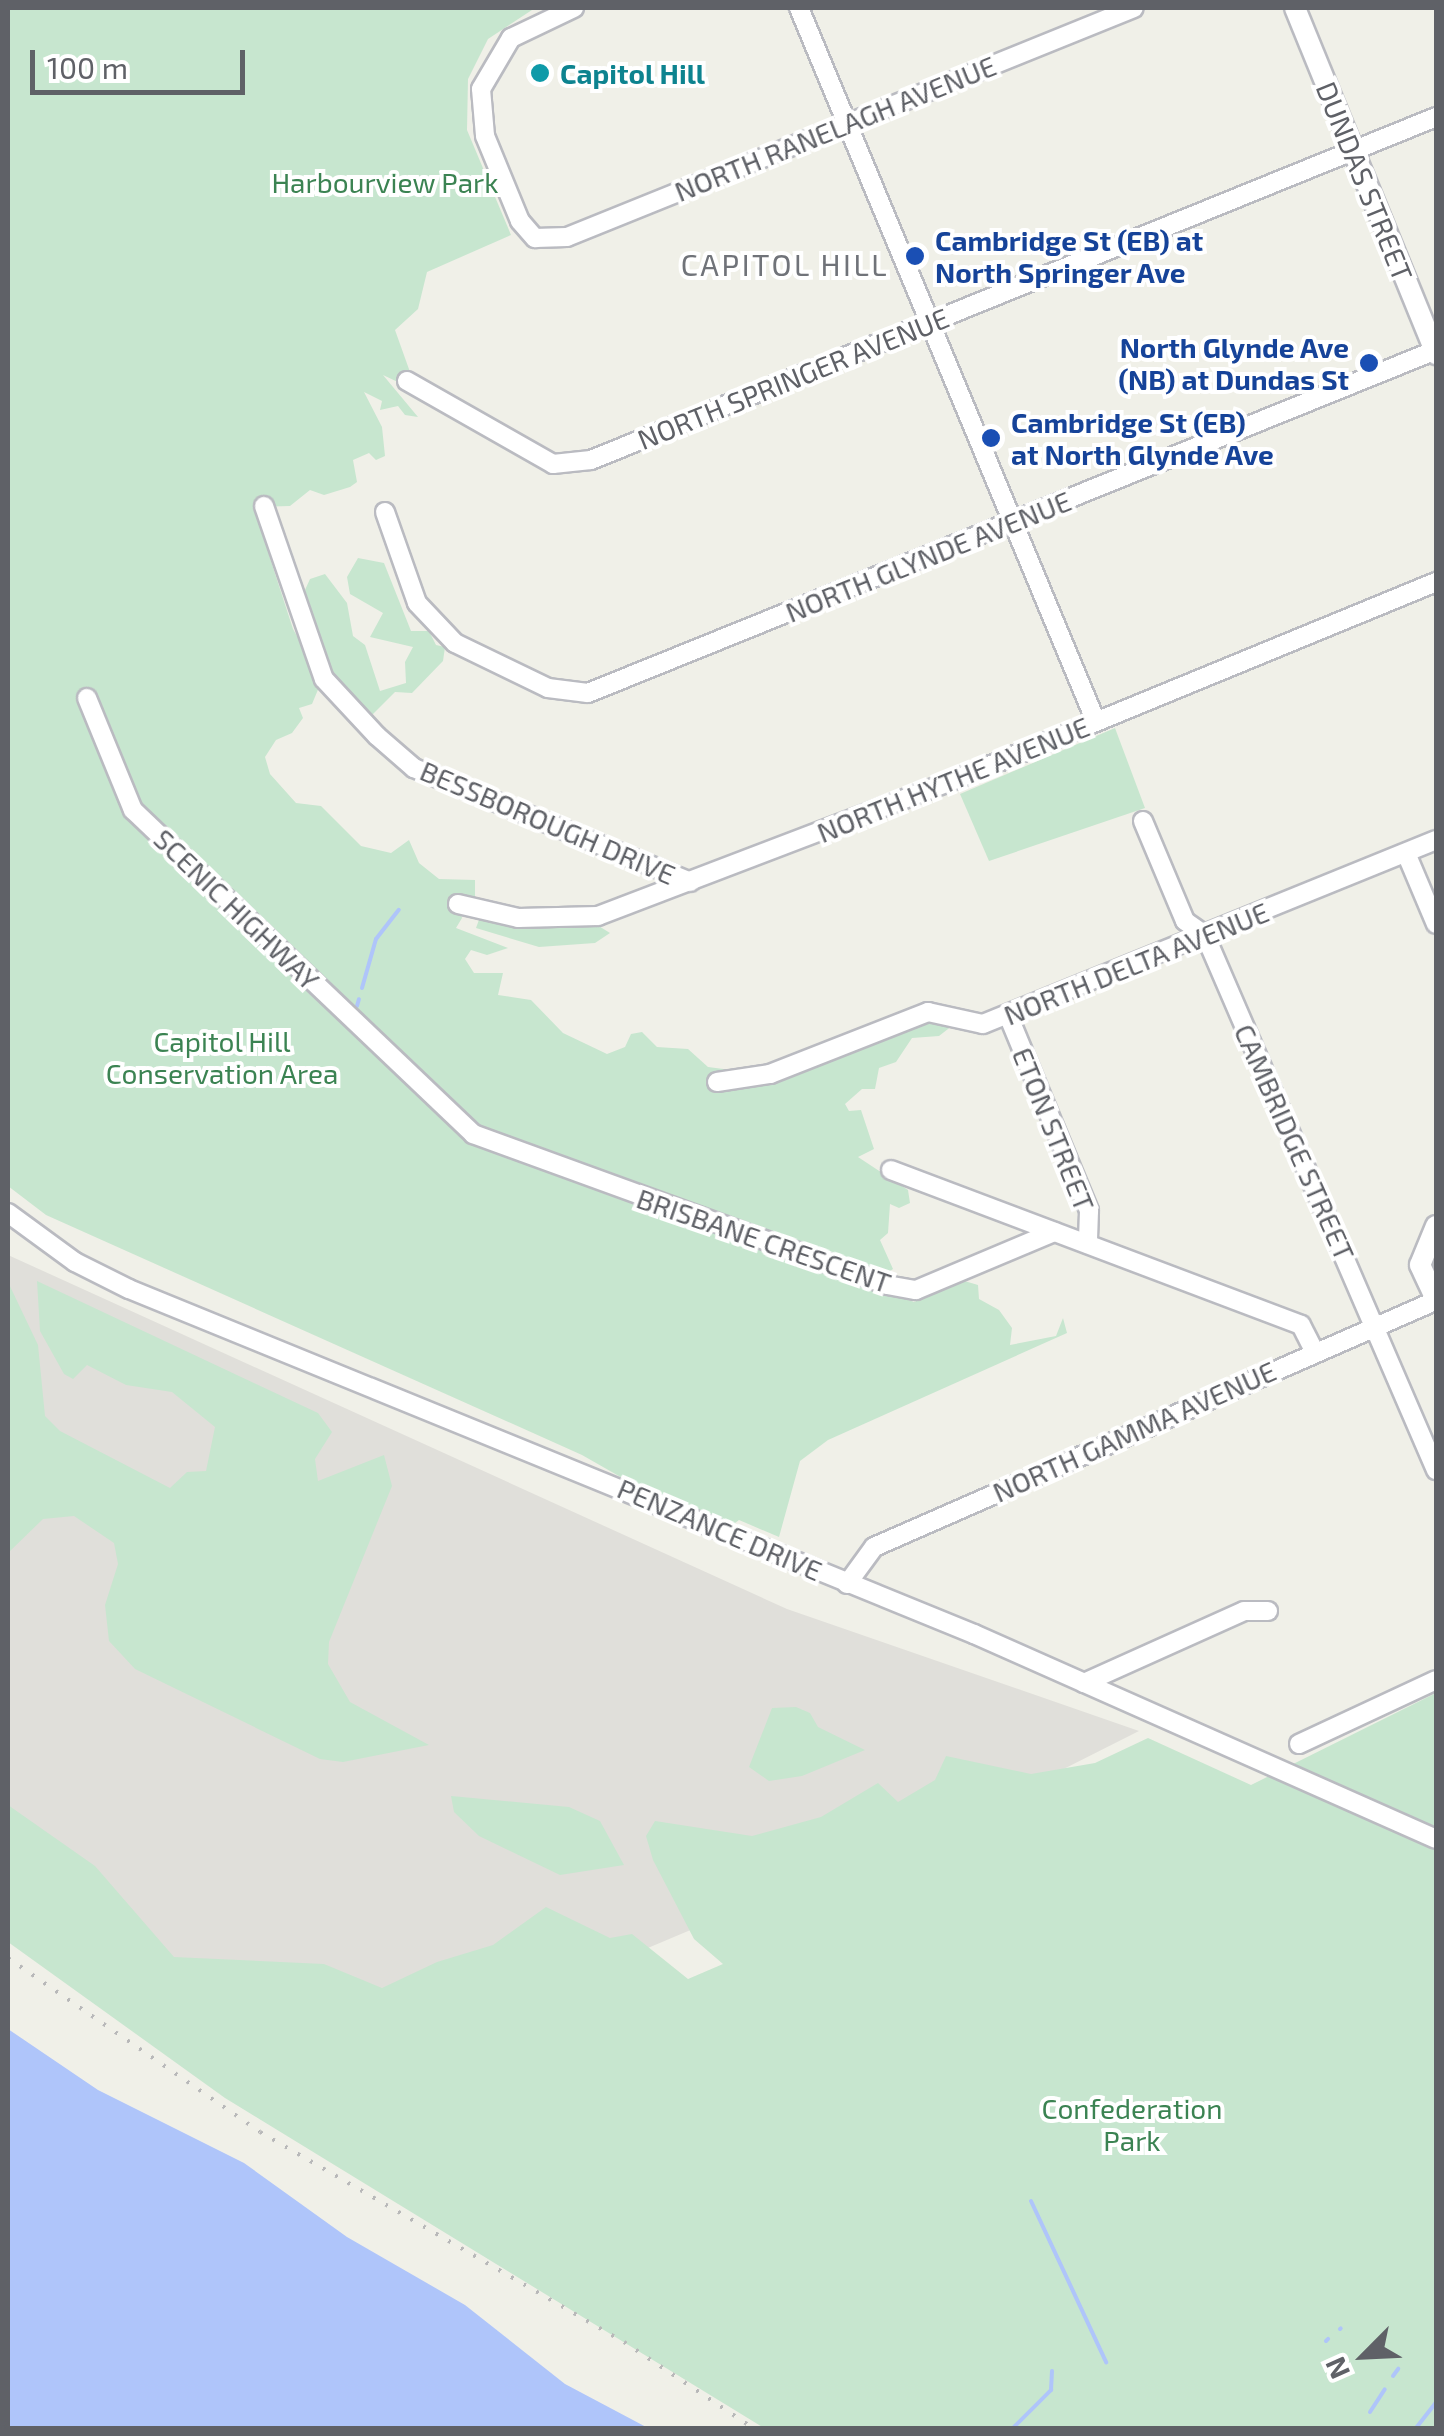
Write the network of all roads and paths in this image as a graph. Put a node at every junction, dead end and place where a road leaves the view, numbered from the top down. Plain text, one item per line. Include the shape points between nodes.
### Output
1 (574, 8) edge
2 (799, 8) edge
3 (1134, 8) edge
4 (1294, 8) edge
5 (1436, 117) edge
6 (848, 124) junction
7 (1352, 152) junction
8 (930, 323) junction
9 (1436, 352) edge
10 (407, 381) dead end
11 (264, 506) dead end
12 (384, 512) dead end
13 (1013, 522) junction
14 (1436, 582) edge
15 (87, 698) dead end
16 (1096, 722) junction
17 (1143, 821) dead end
18 (1436, 840) edge
19 (1406, 853) junction
20 (690, 882) junction
21 (458, 904) dead end
22 (1436, 924) edge
23 (1204, 935) junction
24 (1008, 1014) junction
25 (716, 1082) dead end
26 (473, 1134) joint
27 (890, 1170) dead end
28 (8, 1213) edge
29 (1436, 1226) edge
30 (1054, 1232) junction
31 (1088, 1244) junction
32 (1436, 1300) edge
33 (1375, 1326) junction
34 (1314, 1351) junction
35 (1436, 1470) edge
36 (848, 1584) junction
37 (1268, 1611) dead end
38 (1436, 1680) edge
39 (1084, 1683) junction
40 (1299, 1744) dead end
41 (1436, 1839) edge

1 - 6 street, NORTH RANELAGH AVENUE via 517,33 485,76 481,118 520,221 535,238 568,237
2 - 6 street
3 - 6 street, NORTH RANELAGH AVENUE
4 - 7 street, DUNDAS STREET
5 - 7 street, NORTH SPRINGER AVENUE
6 - 8 street
7 - 8 street, NORTH SPRINGER AVENUE
7 - 9 street, DUNDAS STREET
8 - 10 street, NORTH SPRINGER AVENUE via 572,462 553,464
8 - 13 street
9 - 13 street, NORTH GLYNDE AVENUE
11 - 20 street, BESSBOROUGH DRIVE via 324,679 377,736 414,768
12 - 13 street, NORTH GLYNDE AVENUE via 417,603 455,643 548,688 588,692
13 - 16 street
14 - 16 street, NORTH HYTHE AVENUE
15 - 26 street, SCENIC HIGHWAY via 133,810
16 - 20 street, NORTH HYTHE AVENUE
17 - 23 street, CAMBRIDGE STREET via 1185,921
18 - 19 street, NORTH DELTA AVENUE
19 - 22 street
19 - 23 street, NORTH DELTA AVENUE
20 - 21 street, NORTH HYTHE AVENUE via 598,916 518,918
23 - 24 street, NORTH DELTA AVENUE
23 - 33 street, CAMBRIDGE STREET
24 - 25 street, NORTH DELTA AVENUE via 983,1024 928,1012 770,1074
24 - 31 street, ETON STREET via 1089,1212
26 - 30 street, BRISBANE CRESCENT via 888,1286 916,1290
27 - 30 street
28 - 36 street, PENZANCE DRIVE via 75,1262 129,1289
29 - 32 street via 1420,1257
30 - 31 street
31 - 34 street via 1301,1326
32 - 33 street, NORTH GAMMA AVENUE
33 - 34 street, NORTH GAMMA AVENUE
33 - 35 street, CAMBRIDGE STREET
34 - 36 street, NORTH GAMMA AVENUE via 874,1547
36 - 39 street, PENZANCE DRIVE
37 - 39 street via 1244,1610
38 - 40 street
39 - 41 street, PENZANCE DRIVE

